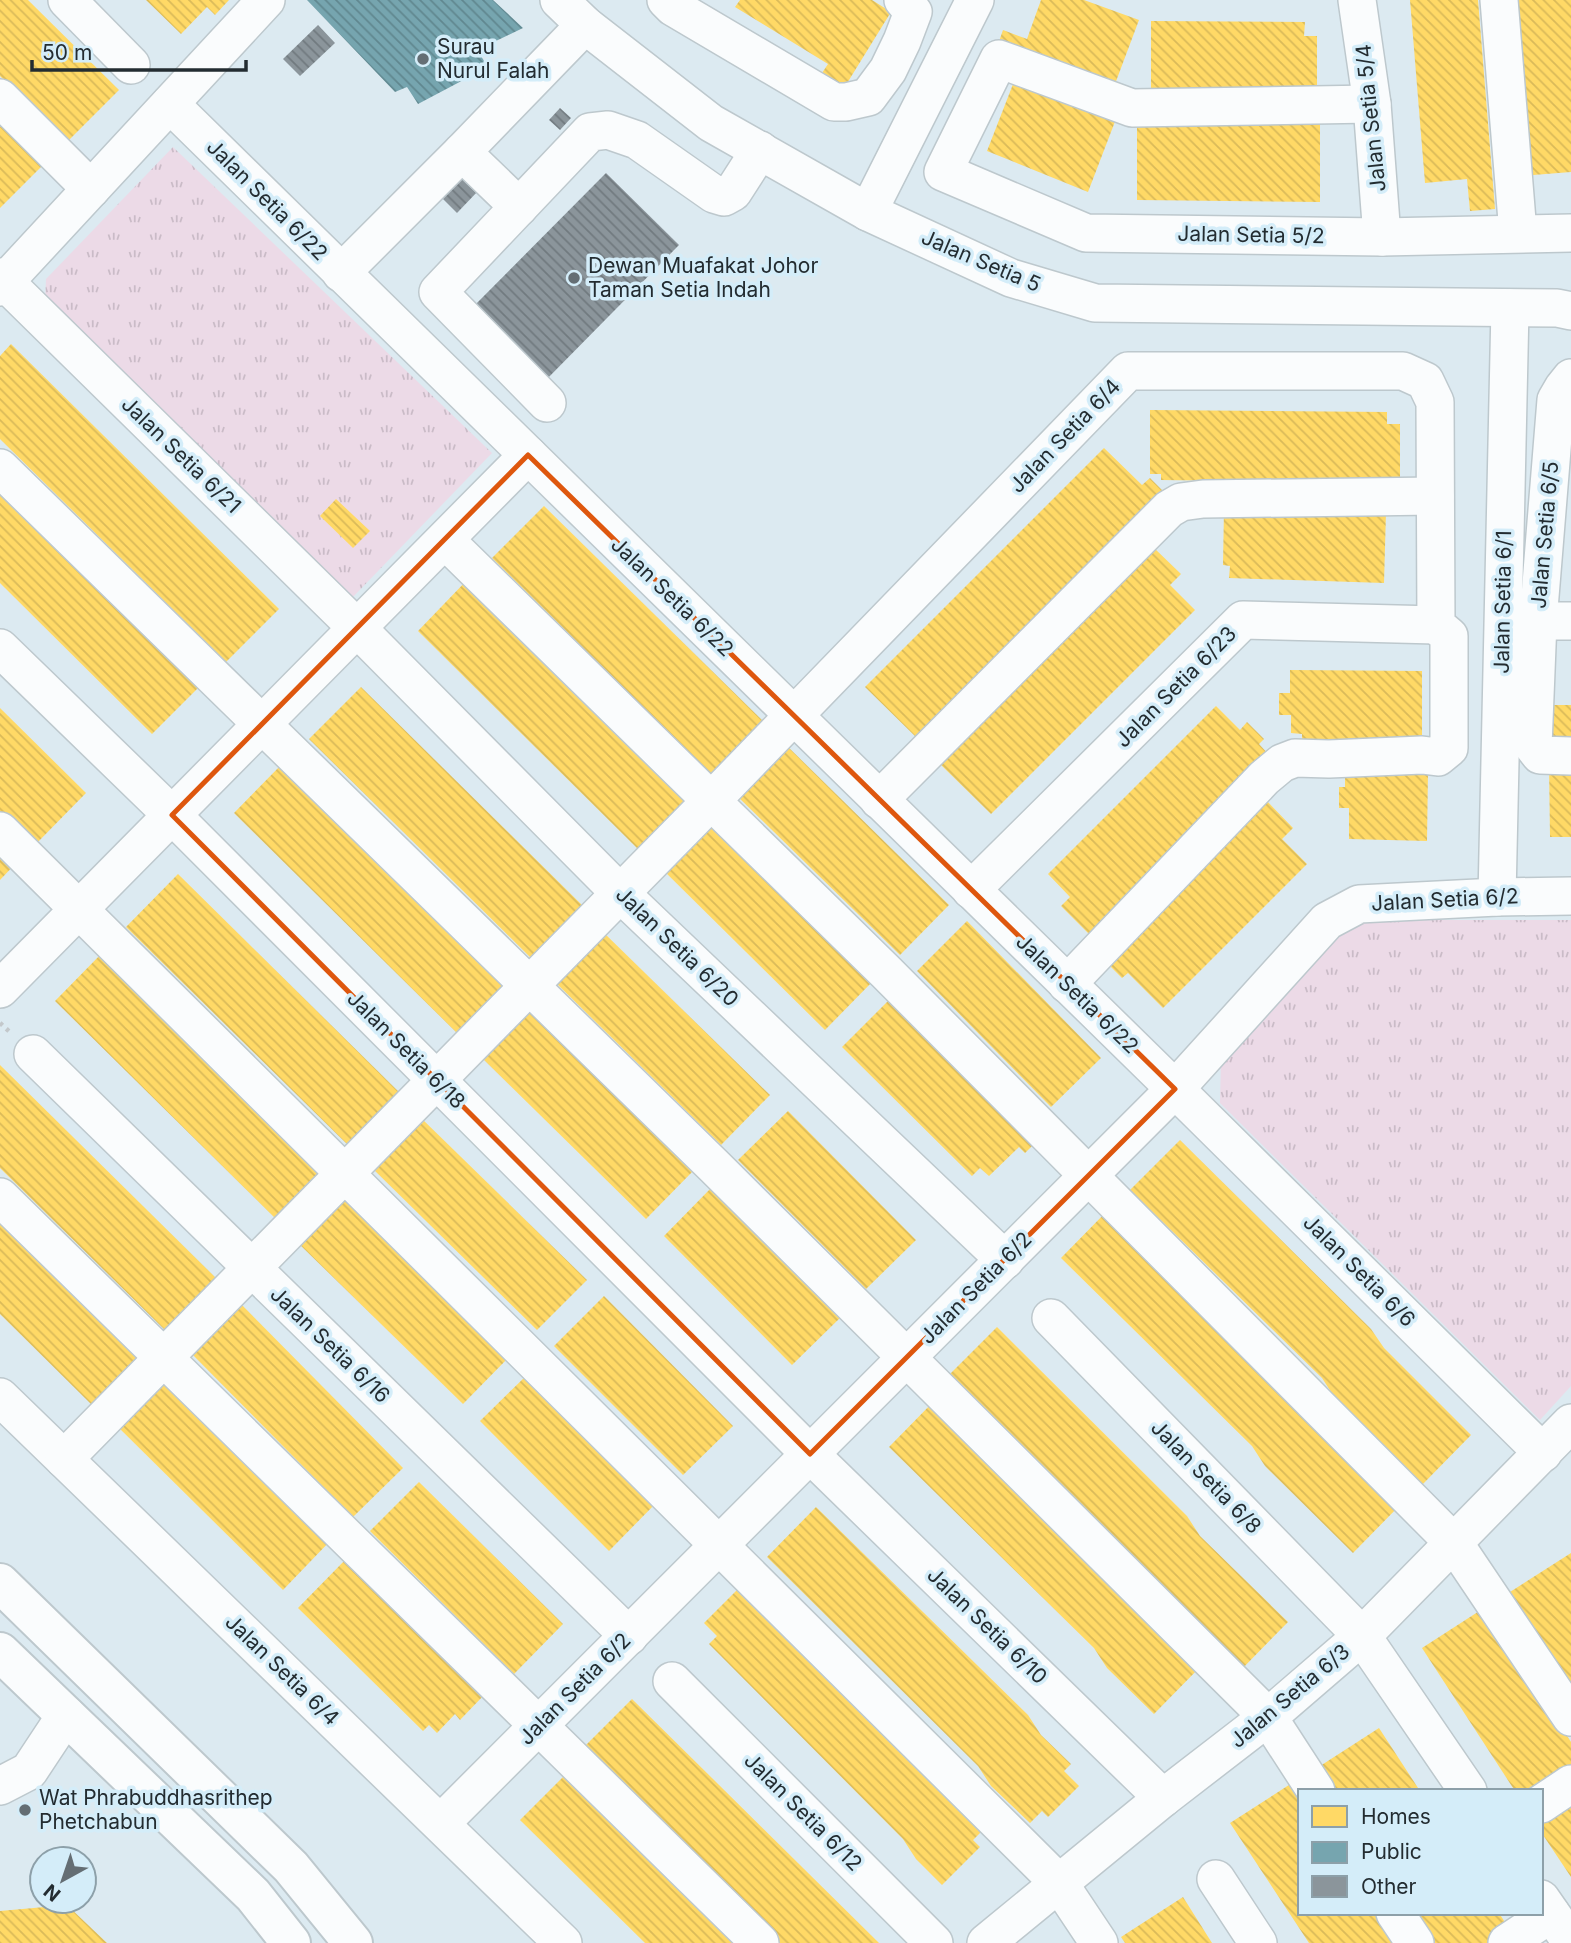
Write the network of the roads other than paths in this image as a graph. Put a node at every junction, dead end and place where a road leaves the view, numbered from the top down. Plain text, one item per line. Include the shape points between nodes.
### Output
1 (67, 0) edge
2 (266, 0) edge
3 (559, 0) edge
4 (903, 0) edge
5 (975, 0) edge
6 (1357, 0) edge
7 (1499, 0) edge
8 (672, 2) edge
9 (585, 25) junction
10 (131, 65) dead end
11 (0, 99) edge
12 (170, 104) junction
13 (1372, 104) junction
14 (760, 150) junction
15 (462, 152) junction
16 (91, 188) junction
17 (519, 207) junction
18 (868, 212) junction
19 (1518, 233) junction
20 (1571, 233) edge
21 (1382, 237) junction
22 (341, 273) junction
23 (2, 282) edge
24 (1566, 307) edge
25 (1510, 308) junction
26 (1571, 378) edge
27 (547, 404) dead end
28 (528, 456) junction
29 (0, 468) edge
30 (1560, 491) edge
31 (1435, 496) junction
32 (445, 540) junction
33 (1555, 621) edge
34 (1436, 625) junction
35 (357, 628) junction
36 (0, 648) edge
37 (794, 716) junction
38 (263, 723) junction
39 (1571, 756) edge
40 (879, 800) junction
41 (711, 801) junction
42 (172, 815) junction
43 (0, 831) edge
44 (971, 890) junction
45 (620, 893) junction
46 (1571, 896) edge
47 (1497, 897) junction
48 (79, 908) junction
49 (1067, 984) junction
50 (529, 985) junction
51 (0, 989) edge
52 (33, 1054) dead end
53 (436, 1080) junction
54 (1175, 1089) junction
55 (345, 1173) junction
56 (1088, 1175) junction
57 (0, 1197) edge
58 (1005, 1259) junction
59 (251, 1268) junction
60 (1051, 1318) dead end
61 (163, 1357) junction
62 (906, 1358) junction
63 (0, 1397) edge
64 (1571, 1423) edge
65 (1543, 1453) junction
66 (810, 1454) junction
67 (64, 1459) junction
68 (1454, 1543) junction
69 (719, 1545) junction
70 (0, 1583) edge
71 (629, 1636) junction
72 (1362, 1636) junction
73 (0, 1652) edge
74 (673, 1681) dead end
75 (66, 1715) junction
76 (1268, 1717) junction
77 (1571, 1717) edge
78 (539, 1726) junction
79 (1571, 1784) edge
80 (0, 1786) edge
81 (1315, 1789) edge
82 (1467, 1789) edge
83 (1163, 1798) junction
84 (1543, 1803) edge
85 (441, 1823) junction
86 (1216, 1879) dead end
87 (1059, 1883) junction
88 (1396, 1915) edge
89 (1555, 1918) edge
90 (291, 1943) edge
91 (353, 1943) edge
92 (563, 1943) edge
93 (760, 1943) edge
94 (934, 1943) edge
95 (986, 1943) edge
96 (1099, 1943) edge
97 (1258, 1943) edge
98 (1415, 1943) edge
99 (1507, 1943) edge

1 - 10 street
2 - 12 street
3 - 9 street, Jalan Setia 5
4 - 8 street via 913,12 888,70 868,97 846,102 834,102
5 - 18 street
6 - 13 street, Jalan Setia 5/4
7 - 19 street
9 - 14 street, Jalan Setia 5 via 711,123
9 - 15 street
11 - 16 street
12 - 16 street
12 - 22 street, Jalan Setia 6/22
13 - 21 street, Jalan Setia 5/4
13 - 21 street, Jalan Setia 5/2 via 1132,107 999,59 943,173 1086,233
14 - 17 street via 733,192 724,197 637,141 608,130 590,132
14 - 18 street, Jalan Setia 5
15 - 17 street
15 - 22 street
16 - 23 street
17 - 27 street via 438,292
18 - 25 street, Jalan Setia 5 via 1011,278 1095,303
19 - 20 street, Jalan Setia 5/2
19 - 21 street, Jalan Setia 5/2
22 - 28 street, Jalan Setia 6/22
23 - 35 street, Jalan Setia 6/21
24 - 25 street, Jalan Setia 5
25 - 47 street, Jalan Setia 6/1
26 - 30 street, Jalan Setia 6/5 via 1556,400
28 - 32 street
28 - 37 street, Jalan Setia 6/22
29 - 38 street
30 - 33 street, Jalan Setia 6/5
31 - 34 street
31 - 37 street, Jalan Setia 6/4 via 1435,402 1424,381 1403,371 1128,371
31 - 40 street via 1181,502
32 - 35 street
32 - 41 street
33 - 39 street, Jalan Setia 6/5 via 1533,746 1541,755
34 - 44 street, Jalan Setia 6/23 via 1243,620
34 - 49 street via 1449,636 1449,748 1438,757 1295,758 1282,763
35 - 38 street
35 - 45 street, Jalan Setia 6/20
36 - 42 street, Jalan Setia 6/18
37 - 40 street, Jalan Setia 6/22
37 - 41 street, Jalan Setia 6/4
38 - 42 street
38 - 50 street
40 - 44 street, Jalan Setia 6/22
41 - 45 street, Jalan Setia 6/4
41 - 56 street
42 - 48 street
42 - 53 street, Jalan Setia 6/18
43 - 48 street
44 - 49 street, Jalan Setia 6/22
45 - 50 street, Jalan Setia 6/4
45 - 58 street, Jalan Setia 6/20
46 - 47 street, Jalan Setia 6/2
47 - 54 street, Jalan Setia 6/2 via 1359,904 1327,921
48 - 51 street
48 - 55 street
49 - 54 street, Jalan Setia 6/22
50 - 53 street, Jalan Setia 6/4
50 - 62 street
52 - 59 street, Jalan Setia 6/16
53 - 55 street, Jalan Setia 6/4
53 - 66 street, Jalan Setia 6/18
54 - 56 street, Jalan Setia 6/2
54 - 65 street, Jalan Setia 6/6
55 - 59 street, Jalan Setia 6/4
55 - 69 street
56 - 58 street, Jalan Setia 6/2
56 - 68 street
57 - 61 street
58 - 62 street, Jalan Setia 6/2
59 - 61 street, Jalan Setia 6/4
59 - 71 street, Jalan Setia 6/16
60 - 72 street, Jalan Setia 6/8
61 - 67 street, Jalan Setia 6/4
61 - 78 street
62 - 66 street, Jalan Setia 6/2
62 - 76 street
63 - 67 street, Jalan Setia 6/4
64 - 65 street, Jalan Setia 6/3
65 - 68 street, Jalan Setia 6/3
66 - 69 street, Jalan Setia 6/2
66 - 83 street, Jalan Setia 6/10
67 - 85 street, Jalan Setia 6/4
68 - 72 street, Jalan Setia 6/3
68 - 77 street
69 - 71 street, Jalan Setia 6/2
69 - 87 street
70 - 91 main road via 291,1867
71 - 78 street, Jalan Setia 6/2
72 - 76 street, Jalan Setia 6/3
72 - 82 street, Jalan Setia 6/8
73 - 75 main road
74 - 94 street, Jalan Setia 6/12
75 - 80 street via 29,1771
75 - 90 main road via 253,1895
76 - 81 street
76 - 83 street, Jalan Setia 6/3
78 - 85 street, Jalan Setia 6/2
78 - 93 street
79 - 84 street
83 - 87 street, Jalan Setia 6/3
85 - 92 street, Jalan Setia 6/4
86 - 97 street
87 - 95 street, Jalan Setia 6/3
87 - 96 street
88 - 98 street
89 - 99 street

